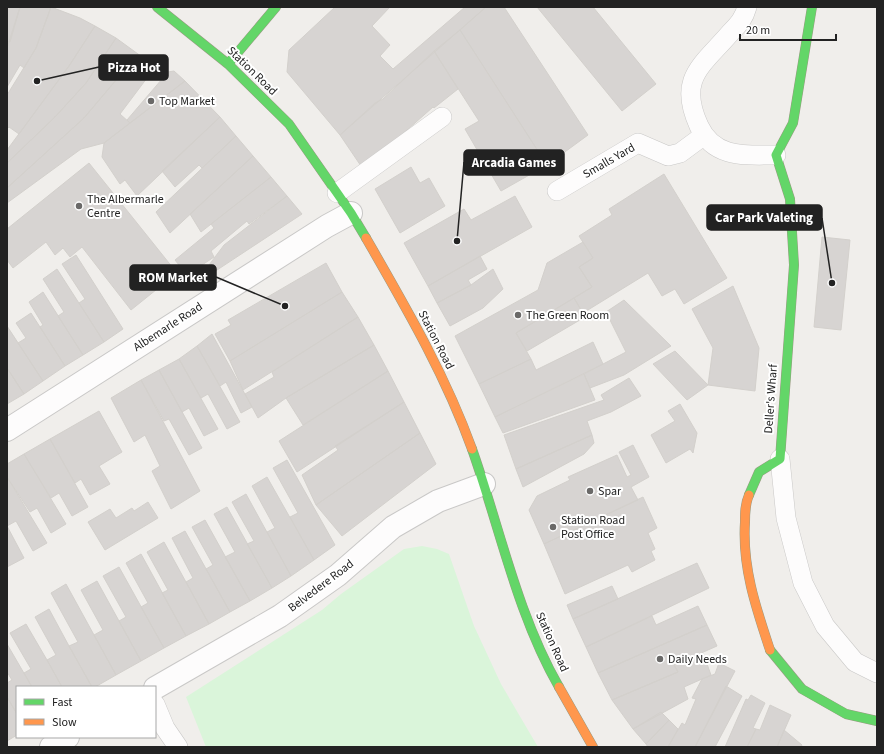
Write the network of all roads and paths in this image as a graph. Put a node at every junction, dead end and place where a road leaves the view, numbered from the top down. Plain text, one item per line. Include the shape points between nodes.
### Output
1 (157, 7) edge
2 (276, 7) edge
3 (747, 7) edge
4 (812, 7) edge
5 (228, 64) junction
6 (442, 117) dead end
7 (704, 136) junction
8 (776, 154) junction
9 (557, 191) dead end
10 (338, 193) junction
11 (351, 213) junction
12 (7, 430) edge
13 (780, 459) junction
14 (484, 484) junction
15 (877, 674) edge
16 (156, 687) edge
17 (156, 706) edge
18 (877, 721) edge
19 (66, 738) edge
20 (51, 747) edge
21 (178, 747) edge
22 (593, 747) edge

1 - 5 main road, Station Road
2 - 5 main road
3 - 7 lane via 744,18 702,64 689,88 691,109
4 - 8 main road via 793,123
5 - 10 main road, Station Road via 289,124
6 - 10 lane
7 - 8 lane via 719,149 737,155
7 - 9 lane, Smalls Yard via 680,153 668,156 638,143
8 - 13 main road, Deller's Wharf via 790,199 794,265
10 - 11 main road, Station Road
11 - 12 street, Albemarle Road
11 - 14 main road, Station Road via 410,314 452,396
13 - 15 lane via 786,518 803,583 825,626 855,662
13 - 18 main road via 759,472 746,502 744,539 750,592 770,651 802,689 846,714
14 - 16 street, Belvedere Road via 438,501 393,528 338,575 280,616
14 - 22 main road, Station Road via 518,595 546,663
17 - 21 lane
19 - 20 street

